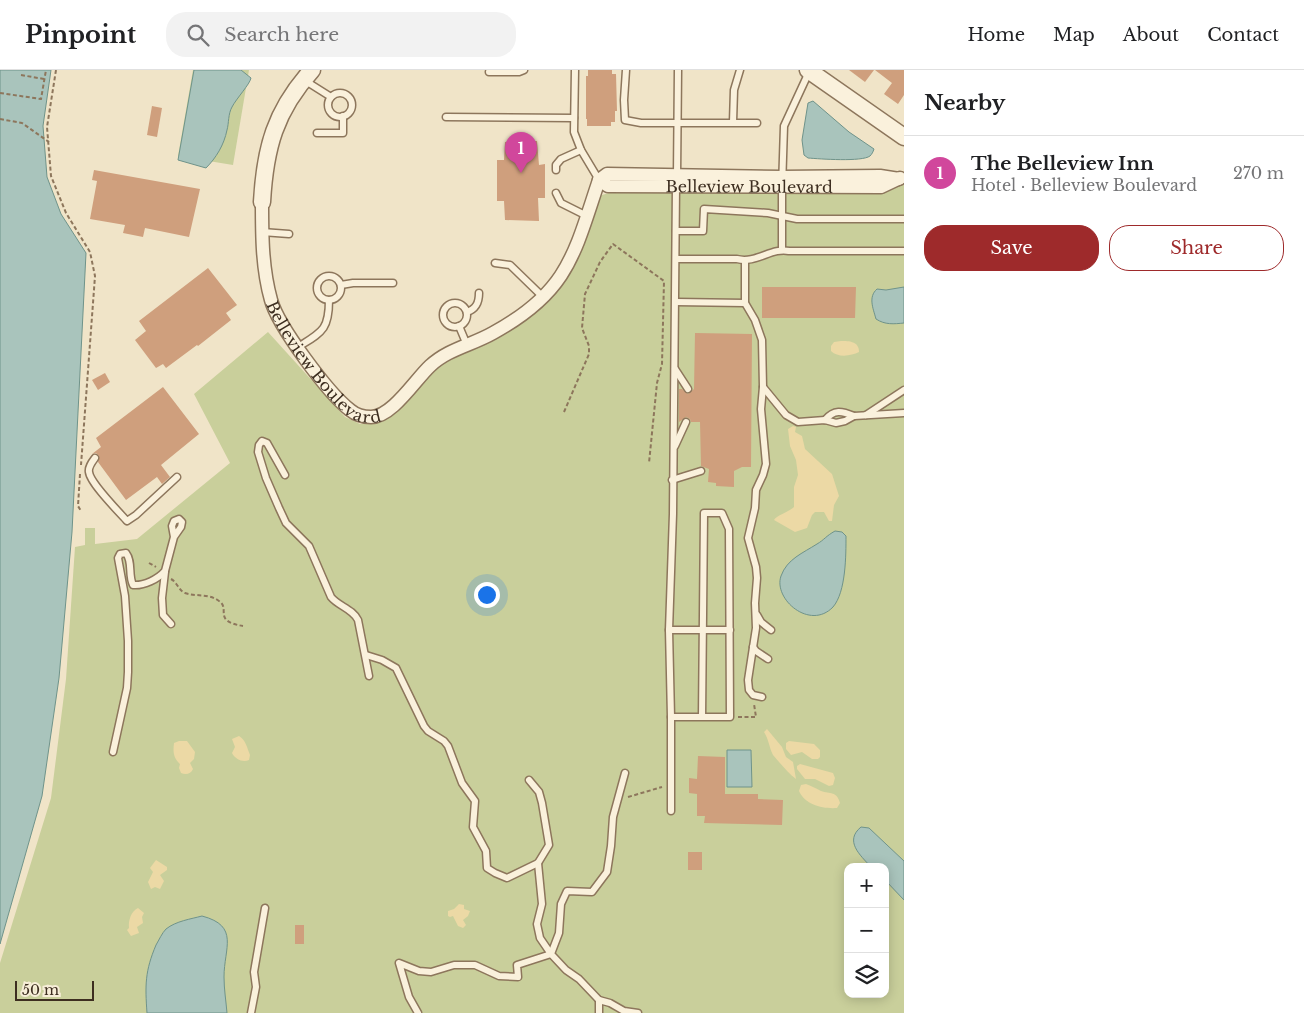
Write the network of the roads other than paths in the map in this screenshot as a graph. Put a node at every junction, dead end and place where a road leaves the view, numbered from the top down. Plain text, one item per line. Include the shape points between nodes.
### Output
1 (524, 70) edge
2 (575, 70) edge
3 (626, 70) edge
4 (678, 70) edge
5 (740, 70) edge
6 (809, 70) edge
7 (489, 72) dead end
8 (308, 75) edge
9 (331, 96) junction
10 (342, 116) junction
11 (446, 117) dead end
12 (574, 118) junction
13 (677, 122) junction
14 (733, 122) junction
15 (757, 123) dead end
16 (318, 133) dead end
17 (904, 137) edge
18 (581, 150) junction
19 (556, 170) dead end
20 (902, 178) edge
21 (599, 180) junction
22 (676, 182) junction
23 (782, 182) junction
24 (556, 193) dead end
25 (262, 202) joint
26 (587, 216) junction
27 (782, 216) junction
28 (904, 219) edge
29 (676, 231) junction
30 (262, 232) junction
31 (289, 234) dead end
32 (782, 249) junction
33 (904, 251) edge
34 (676, 259) junction
35 (745, 261) junction
36 (495, 263) dead end
37 (393, 283) dead end
38 (341, 285) junction
39 (479, 293) dead end
40 (544, 298) junction
41 (329, 300) junction
42 (676, 302) junction
43 (745, 303) junction
44 (467, 312) junction
45 (459, 326) junction
46 (467, 345) junction
47 (298, 347) junction
48 (675, 368) junction
49 (763, 387) junction
50 (688, 389) dead end
51 (904, 390) edge
52 (904, 413) edge
53 (854, 416) junction
54 (865, 416) junction
55 (825, 420) junction
56 (686, 422) dead end
57 (673, 450) junction
58 (95, 458) dead end
59 (701, 471) dead end
60 (285, 475) dead end
61 (177, 478) dead end
62 (672, 480) junction
63 (174, 537) dead end
64 (167, 574) junction
65 (756, 614) junction
66 (171, 624) dead end
67 (702, 629) junction
68 (669, 630) junction
69 (730, 630) junction
70 (771, 630) dead end
71 (753, 647) junction
72 (366, 655) junction
73 (768, 659) dead end
74 (369, 676) dead end
75 (762, 696) dead end
76 (671, 717) junction
77 (702, 717) junction
78 (113, 752) dead end
79 (625, 773) dead end
80 (529, 780) dead end
81 (670, 812) dead end
82 (538, 863) junction
83 (265, 908) dead end
84 (551, 954) junction
85 (599, 1000) junction
86 (251, 1013) edge
87 (418, 1013) edge
88 (599, 1013) edge
89 (638, 1013) edge

1 - 7 lane
2 - 12 lane
3 - 13 lane via 625,120
4 - 13 lane
5 - 14 lane via 734,90
6 - 17 street
6 - 23 lane via 784,126
8 - 9 lane
8 - 25 street, Belleview Boulevard via 283,108 273,131
9 - 10 lane via 329,111 335,116
9 - 10 lane via 342,93 351,100 349,112
10 - 16 lane via 342,133
11 - 12 lane
12 - 18 lane via 574,132
13 - 14 lane
13 - 22 lane
14 - 15 lane
18 - 19 lane via 561,160
18 - 21 lane
20 - 23 street, Belleview Boulevard via 881,188
21 - 22 street, Belleview Boulevard via 608,186
21 - 26 street, Belleview Boulevard
22 - 23 street, Belleview Boulevard
22 - 29 lane
23 - 27 lane
24 - 26 lane via 560,203
25 - 30 street, Belleview Boulevard
26 - 40 street, Belleview Boulevard via 569,264
27 - 28 lane via 797,219
27 - 29 lane via 704,208 703,231
27 - 32 lane
29 - 34 lane
30 - 31 lane
30 - 47 street, Belleview Boulevard via 272,302
32 - 33 lane
32 - 35 lane
34 - 35 lane
34 - 42 lane
35 - 43 lane
36 - 40 lane via 510,264
37 - 38 lane
38 - 41 lane via 339,296
38 - 41 lane via 328,276 321,280 317,291 322,298
39 - 44 lane via 475,308
40 - 46 street, Belleview Boulevard via 520,317
41 - 47 lane via 326,326
42 - 43 lane
42 - 48 lane
43 - 49 lane via 762,340
44 - 45 lane via 465,322
44 - 45 lane via 455,303 445,308 445,322 452,327
45 - 46 lane
46 - 47 street, Belleview Boulevard via 431,365 394,406 383,415 372,418 350,410 330,390
48 - 50 lane
48 - 57 lane
49 - 55 lane via 786,415 798,422
49 - 65 lane via 761,409 766,464 756,490 748,538 756,567
51 - 54 lane
52 - 54 lane
53 - 54 lane
53 - 55 lane via 845,422
53 - 55 lane via 839,411
56 - 57 lane
57 - 62 lane
58 - 61 lane via 88,473 126,521
59 - 62 lane
60 - 72 lane via 267,443 262,441 258,452 286,523 309,546 331,597 356,615
62 - 68 lane
63 - 64 lane
64 - 66 lane via 162,598 163,615
64 - 78 lane via 133,585 129,558 126,553 118,558 125,596 128,672
65 - 70 lane
65 - 71 lane
67 - 68 lane
67 - 69 lane
67 - 69 lane via 704,513 722,513 729,529
67 - 77 lane
68 - 76 lane
69 - 77 lane via 730,717
71 - 73 lane
71 - 75 lane via 748,680 753,695
72 - 74 lane
72 - 82 lane via 396,668 424,726 448,746 462,783 475,800 473,827 486,851 487,868 507,878
76 - 77 lane
76 - 81 lane
79 - 84 lane via 613,816 607,872 592,892 567,891 561,904 558,934
80 - 82 lane via 539,792 549,839
82 - 84 lane via 542,904 537,924 540,938
83 - 86 lane
84 - 85 lane
84 - 87 lane via 517,965 518,977 499,976 475,965 454,965 431,972 399,963 409,997
85 - 88 lane
85 - 89 lane

